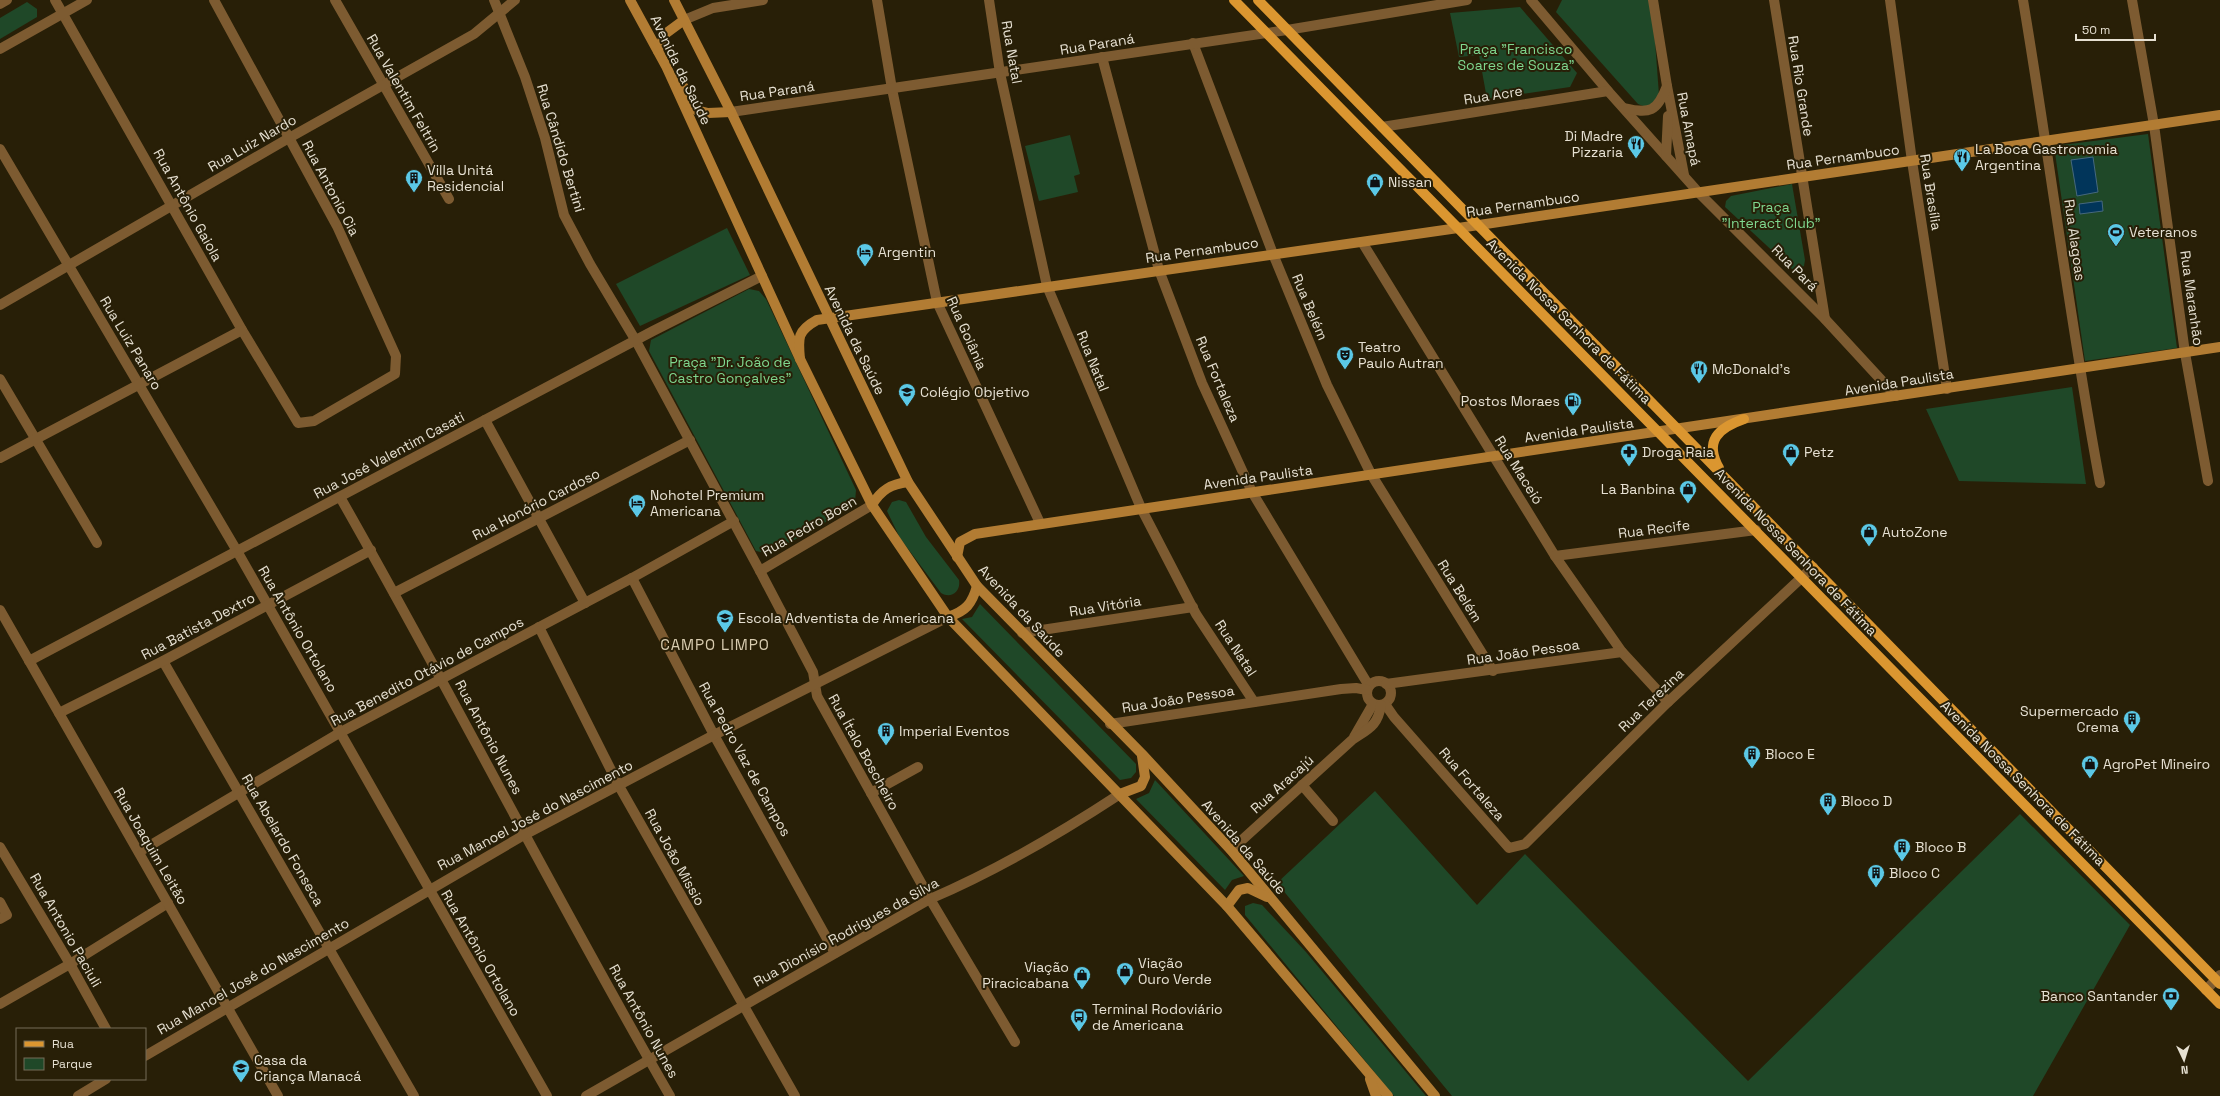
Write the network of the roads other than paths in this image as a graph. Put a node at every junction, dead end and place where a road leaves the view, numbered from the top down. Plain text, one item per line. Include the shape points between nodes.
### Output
1 (7, 0) edge
2 (55, 0) edge
3 (88, 0) edge
4 (214, 0) edge
5 (335, 0) edge
6 (494, 0) edge
7 (515, 0) edge
8 (630, 0) edge
9 (674, 0) edge
10 (763, 0) edge
11 (876, 0) edge
12 (989, 0) edge
13 (1234, 0) edge
14 (1258, 0) edge
15 (1467, 0) edge
16 (1531, 0) edge
17 (1653, 0) edge
18 (1774, 0) edge
19 (1890, 0) edge
20 (2023, 0) edge
21 (2132, 0) edge
22 (0, 4) edge
23 (63, 14) junction
24 (500, 14) junction
25 (684, 20) junction
26 (1287, 30) junction
27 (1265, 32) junction
28 (1193, 43) junction
29 (0, 49) edge
30 (658, 51) junction
31 (1102, 57) junction
32 (666, 66) junction
33 (1000, 73) junction
34 (383, 85) junction
35 (1666, 86) junction
36 (892, 89) junction
37 (1608, 91) junction
38 (1624, 108) junction
39 (731, 112) junction
40 (2220, 115) edge
41 (2154, 125) junction
42 (1382, 127) junction
43 (289, 138) junction
44 (2046, 141) junction
45 (0, 148) edge
46 (1666, 156) junction
47 (1912, 161) junction
48 (1685, 177) junction
49 (1801, 178) junction
50 (1699, 193) junction
51 (449, 199) dead end
52 (171, 205) junction
53 (1479, 225) junction
54 (1458, 228) junction
55 (1362, 242) junction
56 (1273, 254) junction
57 (69, 265) junction
58 (1159, 270) junction
59 (762, 276) junction
60 (1047, 286) junction
61 (937, 302) junction
62 (0, 305) edge
63 (829, 318) junction
64 (1825, 319) junction
65 (242, 330) junction
66 (636, 341) junction
67 (2220, 347) edge
68 (2185, 353) junction
69 (800, 359) junction
70 (2079, 369) junction
71 (0, 379) edge
72 (139, 384) junction
73 (1947, 389) junction
74 (1896, 396) junction
75 (485, 420) junction
76 (1744, 420) junction
77 (298, 423) joint
78 (1678, 429) junction
79 (1659, 432) junction
80 (34, 440) junction
81 (690, 440) junction
82 (1494, 456) junction
83 (0, 458) edge
84 (1371, 474) junction
85 (1721, 474) junction
86 (2208, 481) dead end
87 (908, 482) junction
88 (2100, 483) dead end
89 (1252, 492) junction
90 (340, 497) junction
91 (872, 505) junction
92 (1141, 508) junction
93 (540, 519) junction
94 (734, 522) junction
95 (1040, 523) junction
96 (1756, 530) junction
97 (97, 543) dead end
98 (371, 550) junction
99 (238, 551) junction
100 (1555, 556) junction
101 (957, 557) junction
102 (1813, 567) junction
103 (760, 571) junction
104 (632, 578) junction
105 (1801, 578) junction
106 (977, 586) junction
107 (394, 593) junction
108 (585, 603) junction
109 (267, 605) junction
110 (1193, 607) junction
111 (0, 610) edge
112 (948, 617) junction
113 (539, 627) junction
114 (1022, 633) junction
115 (1622, 652) junction
116 (163, 660) junction
117 (29, 661) junction
118 (1493, 670) junction
119 (442, 677) junction
120 (815, 683) junction
121 (1368, 690) junction
122 (1384, 697) junction
123 (1254, 702) junction
124 (1668, 702) junction
125 (59, 713) junction
126 (1110, 724) junction
127 (341, 732) junction
128 (714, 735) junction
129 (1142, 754) junction
130 (918, 767) dead end
131 (1302, 785) junction
132 (619, 786) junction
133 (240, 793) junction
134 (871, 793) junction
135 (1120, 794) junction
136 (1333, 821) dead end
137 (524, 834) junction
138 (0, 847) edge
139 (1509, 848) joint
140 (1231, 850) junction
141 (139, 852) junction
142 (428, 890) junction
143 (930, 899) junction
144 (0, 902) edge
145 (1274, 902) junction
146 (168, 903) junction
147 (1227, 906) junction
148 (0, 919) edge
149 (329, 949) junction
150 (835, 953) junction
151 (70, 964) junction
152 (2219, 980) edge
153 (2206, 990) junction
154 (0, 1004) edge
155 (2220, 1004) edge
156 (743, 1005) junction
157 (228, 1009) junction
158 (105, 1028) edge
159 (1015, 1042) dead end
160 (146, 1055) edge
161 (649, 1060) junction
162 (1366, 1070) junction
163 (104, 1080) edge
164 (78, 1096) edge
165 (278, 1096) edge
166 (414, 1096) edge
167 (547, 1096) edge
168 (586, 1096) edge
169 (670, 1096) edge
170 (795, 1096) edge
171 (1376, 1096) edge
172 (1388, 1096) edge
173 (1435, 1096) edge

1 - 22 street
2 - 23 street, Rua Antônio Gaiola
3 - 23 street
4 - 43 street, Rua Antonio Cia
5 - 34 street, Rua Valentim Feltrin
6 - 24 street, Rua Cândido Bertini
7 - 24 street, Rua Luiz Nardo
8 - 30 main road, Avenida da Saúde
9 - 25 main road, Avenida da Saúde
10 - 25 street via 713,8
11 - 36 street, Rua Goiânia
12 - 33 street, Rua Natal
13 - 27 main road, Avenida Nossa Senhora de Fátima
14 - 26 main road, Avenida Nossa Senhora de Fátima
15 - 26 street, Rua Paraná
16 - 37 street, Rua Pará
17 - 35 street, Rua Amapá
18 - 49 street, Rua Rio Grande
19 - 47 street, Rua Brasília
20 - 44 street, Rua Alagoas
21 - 41 street, Rua Maranhão
23 - 29 street
23 - 52 street, Rua Antônio Gaiola
24 - 34 street, Rua Luiz Nardo via 474,34
24 - 66 street, Rua Cândido Bertini via 544,138 564,215
25 - 30 main road via 665,34
25 - 39 main road, Avenida da Saúde
26 - 27 street, Rua Paraná
26 - 42 main road, Avenida Nossa Senhora de Fátima
27 - 28 street, Rua Paraná
27 - 54 main road, Avenida Nossa Senhora de Fátima
28 - 31 street, Rua Paraná
28 - 56 street, Rua Belém
30 - 32 main road, Avenida da Saúde
31 - 33 street, Rua Paraná
31 - 58 street, Rua Fortaleza
32 - 39 main road via 674,71 696,110 708,113
32 - 59 main road, Avenida da Saúde
33 - 36 street, Rua Paraná
33 - 60 street, Rua Natal
34 - 43 street, Rua Luiz Nardo
34 - 51 street, Rua Valentim Feltrin
35 - 38 street via 1661,102 1654,109 1644,112
35 - 46 street, Rua Amapá
35 - 48 street, Rua Amapá
36 - 39 street, Rua Paraná
36 - 61 street, Rua Goiânia
37 - 38 street, Rua Pará
37 - 42 street, Rua Acre
38 - 46 street, Rua Pará
39 - 63 main road, Avenida da Saúde
40 - 41 main road, Rua Pernambuco
41 - 44 main road, Rua Pernambuco
41 - 68 street, Rua Maranhão
42 - 53 main road, Avenida Nossa Senhora de Fátima
43 - 52 street, Rua Luiz Nardo
43 - 77 street, Rua Antonio Cia via 341,233 396,356 395,374 314,421
44 - 47 main road, Rua Pernambuco
44 - 70 street, Rua Alagoas
45 - 57 street, Rua Luiz Panaro
46 - 48 street, Rua Pará
47 - 49 main road, Rua Pernambuco
47 - 73 street, Rua Brasília
48 - 50 street, Rua Pará
49 - 50 main road, Rua Pernambuco
49 - 64 street, Rua Rio Grande
50 - 53 main road, Rua Pernambuco
50 - 64 street, Rua Pará
52 - 57 street, Rua Luiz Nardo
52 - 65 street, Rua Antônio Gaiola
53 - 54 main road, Rua Pernambuco
53 - 78 main road, Avenida Nossa Senhora de Fátima
54 - 55 main road, Rua Pernambuco
54 - 79 main road, Avenida Nossa Senhora de Fátima
55 - 56 main road, Rua Pernambuco
55 - 82 street, Rua Maceió
56 - 58 main road, Rua Pernambuco
56 - 84 street, Rua Belém via 1327,385
57 - 62 street, Rua Luiz Nardo
57 - 72 street, Rua Luiz Panaro
58 - 60 main road, Rua Pernambuco
58 - 89 street, Rua Fortaleza via 1202,383
59 - 66 street, Rua José Valentim Casati
59 - 69 main road, Avenida da Saúde
60 - 61 main road, Rua Pernambuco
60 - 92 street, Rua Natal
61 - 63 main road, Rua Pernambuco
61 - 95 street, Rua Goiânia
63 - 69 main road, Rua Pernambuco via 817,320 803,328 798,341
63 - 87 main road, Avenida da Saúde
64 - 74 street, Rua Pará
65 - 72 street
65 - 77 street, Rua Antônio Gaiola
66 - 75 street, Rua José Valentim Casati
66 - 81 street, Rua Ítalo Boscheiro
67 - 68 main road, Avenida Paulista
68 - 70 main road, Avenida Paulista
68 - 86 street, Rua Maranhão
69 - 91 main road, Avenida da Saúde
70 - 73 main road, Avenida Paulista
70 - 88 street, Rua Alagoas
71 - 80 street
72 - 80 street
72 - 99 street, Rua Luiz Panaro
73 - 74 main road, Avenida Paulista
74 - 76 main road, Avenida Paulista
75 - 90 street, Rua José Valentim Casati
75 - 93 street
76 - 78 main road, Avenida Paulista
76 - 85 main road via 1724,427 1715,438 1713,451
78 - 79 main road, Avenida Paulista
78 - 85 main road, Avenida Nossa Senhora de Fátima
79 - 82 main road, Avenida Paulista
79 - 96 main road, Avenida Nossa Senhora de Fátima
80 - 83 street
80 - 97 street
81 - 93 street, Rua Honório Cardoso
81 - 94 street, Rua Ítalo Boscheiro
82 - 84 main road, Avenida Paulista
82 - 100 street, Rua Maceió
84 - 89 main road, Avenida Paulista
84 - 118 street, Rua Belém
85 - 102 main road, Avenida Nossa Senhora de Fátima
87 - 91 main road via 887,488
87 - 101 main road, Avenida da Saúde
89 - 92 main road, Avenida Paulista
89 - 121 street, Rua Fortaleza
90 - 98 street, Rua Antônio Nunes
90 - 99 street, Rua José Valentim Casati
91 - 103 street, Rua Pedro Boen
91 - 112 main road, Avenida da Saúde
92 - 95 main road, Avenida Paulista
92 - 110 street, Rua Natal
93 - 107 street, Rua Honório Cardoso
93 - 108 street
94 - 103 street, Rua Ítalo Boscheiro
94 - 104 street, Rua Benedito Otávio de Campos
95 - 101 main road, Avenida Paulista via 968,536 960,542
96 - 100 street, Rua Recife
96 - 105 main road, Avenida Nossa Senhora de Fátima
98 - 107 street, Rua Antônio Nunes
98 - 109 street, Rua Batista Dextro
99 - 109 street, Rua Antônio Ortolano
99 - 117 street, Rua José Valentim Casati
100 - 115 street, Rua Maceió
101 - 106 main road, Avenida da Saúde
102 - 105 street, Rua Terezina
102 - 152 main road, Avenida Nossa Senhora de Fátima
103 - 120 street, Rua Ítalo Boscheiro via 813,672
104 - 108 street, Rua Benedito Otávio de Campos
104 - 128 street, Rua Pedro Vaz de Campos
105 - 124 street, Rua Terezina
105 - 153 main road, Avenida Nossa Senhora de Fátima
106 - 112 main road via 970,606
106 - 114 main road, Avenida da Saúde
107 - 119 street, Rua Antônio Nunes
108 - 113 street, Rua Benedito Otávio de Campos
109 - 116 street, Rua Batista Dextro
109 - 127 street, Rua Antônio Ortolano
110 - 114 street, Rua Vitória
110 - 123 street, Rua Natal
111 - 117 street, Rua Joaquim Leitão
112 - 120 street, Rua Manoel José do Nascimento
112 - 135 main road, Avenida da Saúde
113 - 119 street, Rua Benedito Otávio de Campos
113 - 132 street, Rua João Missio
114 - 126 main road, Avenida da Saúde
115 - 118 street, Rua João Pessoa
115 - 124 street, Rua Maceió
116 - 125 street, Rua Batista Dextro
116 - 133 street, Rua Abelardo Fonseca
117 - 125 street, Rua Joaquim Leitão
118 - 122 street, Rua João Pessoa via 1428,679
119 - 127 street, Rua Benedito Otávio de Campos
119 - 137 street, Rua Antônio Nunes
120 - 128 street, Rua Manoel José do Nascimento
120 - 134 street, Rua Ítalo Boscheiro via 817,696
121 - 122 street, Rua Fortaleza
121 - 122 street, Rua João Pessoa via 1379,681
121 - 123 street, Rua João Pessoa via 1348,688
122 - 131 street, Rua Aracajú via 1377,722 1352,740
122 - 139 street, Rua Fortaleza via 1413,738
123 - 126 street, Rua João Pessoa
124 - 139 street, Rua Terezina via 1525,844
125 - 141 street, Rua Joaquim Leitão
126 - 129 main road, Avenida da Saúde
127 - 133 street, Rua Benedito Otávio de Campos
127 - 142 street, Rua Antônio Ortolano
128 - 132 street, Rua Manoel José do Nascimento
128 - 150 street, Rua Pedro Vaz de Campos
129 - 135 main road via 1145,778 1141,786
129 - 140 main road, Avenida da Saúde
130 - 134 street
131 - 136 street
131 - 140 street, Rua Aracajú
132 - 137 street, Rua Manoel José do Nascimento
132 - 156 street, Rua João Missio
133 - 141 street, Rua Benedito Otávio de Campos
133 - 149 street, Rua Abelardo Fonseca
134 - 143 street, Rua Ítalo Boscheiro
135 - 143 street, Rua Dionísio Rodrigues da Silva via 979,878
135 - 147 main road, Avenida da Saúde
137 - 142 street, Rua Manoel José do Nascimento
137 - 161 street, Rua Antônio Nunes
138 - 151 street, Rua Antonio Paciuli
140 - 145 main road, Avenida da Saúde
141 - 146 street, Rua Joaquim Leitão
142 - 149 street, Rua Manoel José do Nascimento
142 - 167 street, Rua Antônio Ortolano
143 - 150 street, Rua Dionísio Rodrigues da Silva
143 - 159 street, Rua Ítalo Boscheiro
144 - 148 street via 7,915
145 - 147 main road via 1248,888 1239,890
145 - 173 main road, Avenida da Saúde
146 - 151 street
146 - 157 street, Rua Joaquim Leitão
147 - 162 main road, Avenida da Saúde
149 - 157 street, Rua Manoel José do Nascimento
149 - 166 street, Rua Abelardo Fonseca
150 - 156 street, Rua Dionísio Rodrigues da Silva
151 - 154 street
151 - 158 street, Rua Antonio Paciuli
152 - 153 street
153 - 155 main road, Avenida Nossa Senhora de Fátima
156 - 161 street, Rua Dionísio Rodrigues da Silva
156 - 170 street, Rua João Missio
157 - 160 street, Rua Manoel José do Nascimento
157 - 165 street, Rua Joaquim Leitão
161 - 168 street, Rua Dionísio Rodrigues da Silva
161 - 169 street, Rua Antônio Nunes
162 - 171 main road
162 - 172 main road, Avenida da Saúde
163 - 164 street

